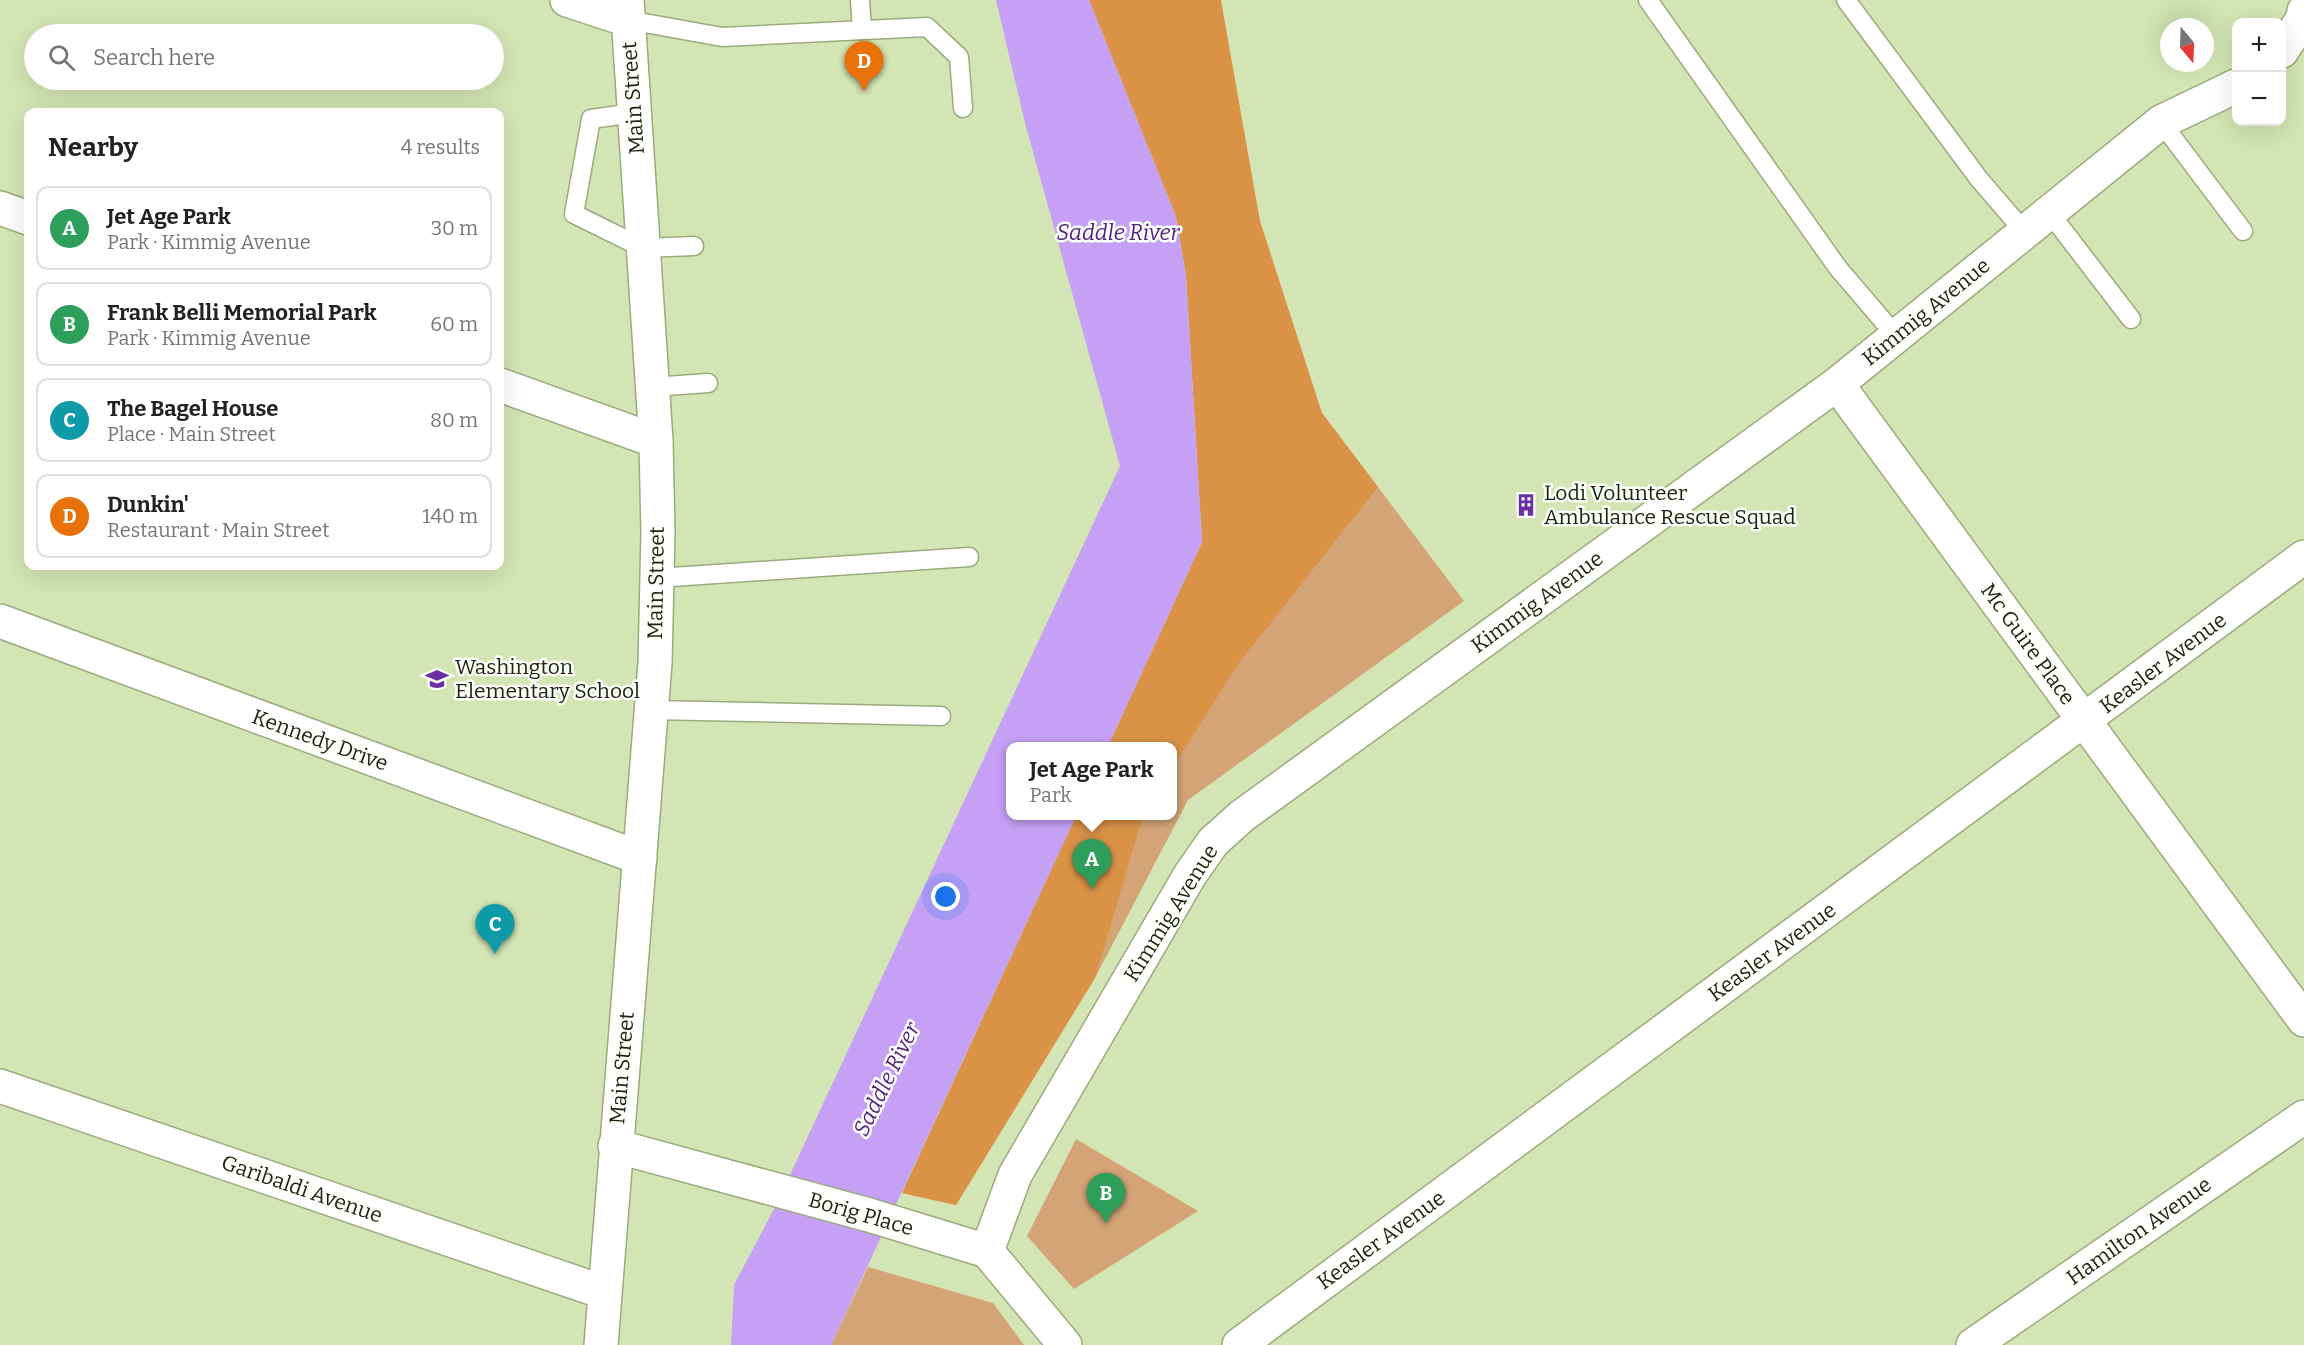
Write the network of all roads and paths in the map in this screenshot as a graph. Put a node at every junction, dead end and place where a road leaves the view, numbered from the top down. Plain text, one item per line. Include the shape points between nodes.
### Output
1 (567, 0) edge
2 (860, 0) edge
3 (1648, 0) edge
4 (1846, 0) edge
5 (627, 10) edge
6 (2304, 11) edge
7 (862, 30) junction
8 (2286, 45) edge
9 (2304, 48) edge
10 (2286, 59) edge
11 (2232, 88) edge
12 (963, 108) dead end
13 (634, 113) junction
14 (2161, 122) junction
15 (0, 208) edge
16 (24, 217) edge
17 (2041, 219) junction
18 (2243, 231) dead end
19 (694, 246) dead end
20 (643, 248) junction
21 (2131, 319) dead end
22 (1896, 336) junction
23 (708, 383) dead end
24 (1837, 384) junction
25 (504, 386) edge
26 (652, 387) junction
27 (656, 441) junction
28 (969, 557) dead end
29 (2304, 557) edge
30 (657, 578) junction
31 (0, 621) edge
32 (651, 711) junction
33 (941, 716) dead end
34 (2085, 721) junction
35 (640, 858) junction
36 (2304, 1020) edge
37 (0, 1086) edge
38 (2304, 1117) edge
39 (615, 1146) junction
40 (987, 1251) junction
41 (603, 1292) junction
42 (2010, 1335) edge
43 (601, 1345) edge
44 (1065, 1345) edge
45 (1239, 1345) edge
46 (1973, 1345) edge

1 - 5 street
2 - 7 lane
3 - 22 lane via 1838,268
4 - 17 lane via 1979,179 2016,222
5 - 7 lane via 722,37
5 - 13 street, Main Street
6 - 8 street
7 - 12 lane via 927,27 959,57
9 - 10 street
11 - 14 street, Kimmig Avenue
13 - 20 street, Main Street
13 - 20 lane via 591,118 574,214
14 - 17 street, Kimmig Avenue
14 - 18 lane
15 - 16 street
17 - 21 lane
17 - 22 street, Kimmig Avenue
19 - 20 lane
20 - 26 street, Main Street
22 - 24 street, Kimmig Avenue
23 - 26 lane
24 - 34 street, Mc Guire Place
24 - 40 street, Kimmig Avenue via 1252,809 1213,842 1016,1175
25 - 27 street
26 - 27 street, Main Street
27 - 30 street, Main Street
28 - 30 lane
29 - 34 street, Keasler Avenue
30 - 32 street, Main Street
31 - 35 street, Kennedy Drive
32 - 33 lane
32 - 35 street, Main Street
34 - 36 street, Mc Guire Place
34 - 45 street, Keasler Avenue
35 - 39 street, Main Street
37 - 41 street, Garibaldi Avenue
38 - 42 street, Hamilton Avenue
39 - 40 street, Borig Place
39 - 41 street, Main Street
40 - 44 street
41 - 43 street, Main Street
42 - 46 street, Hamilton Avenue

